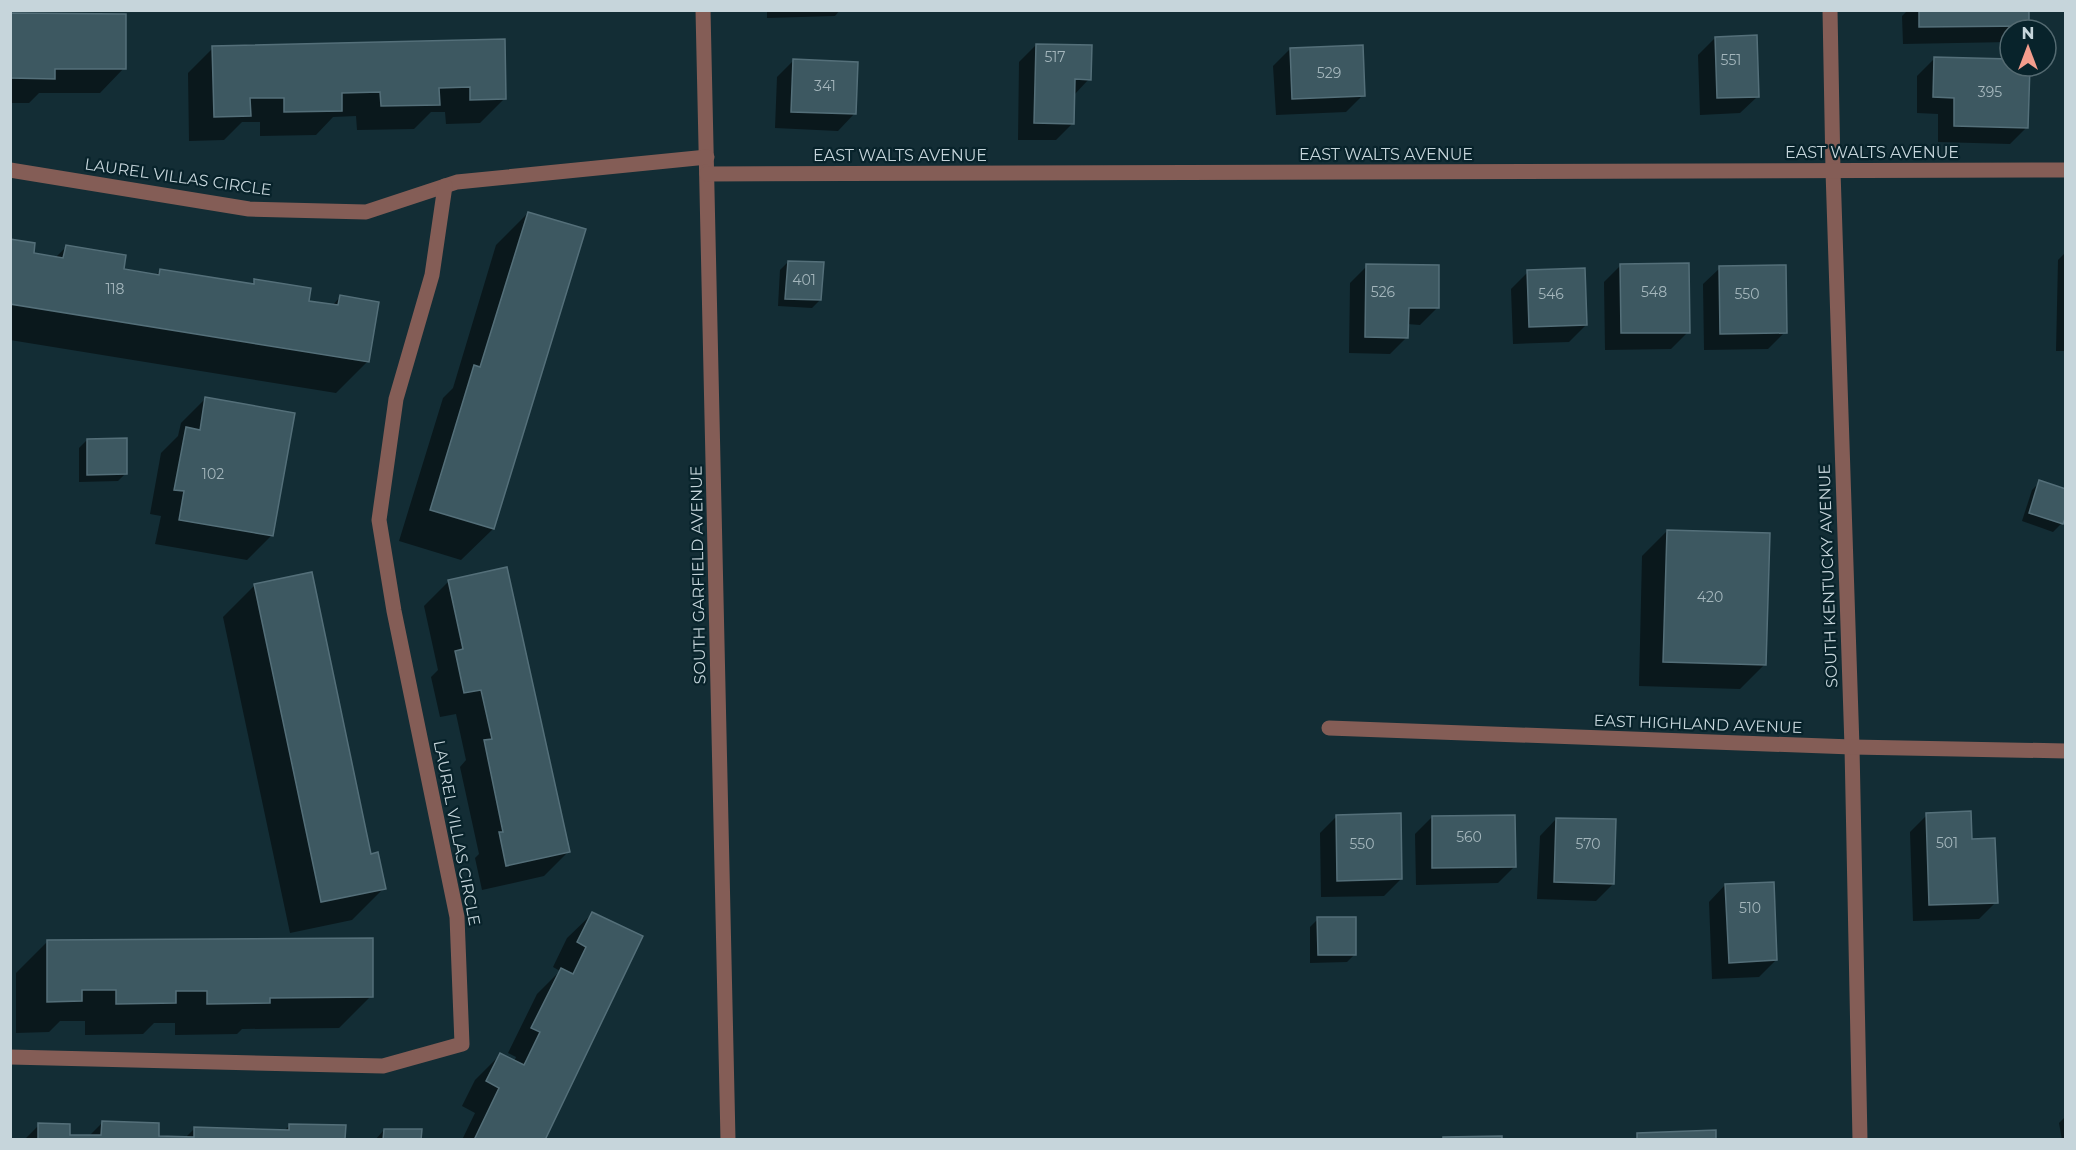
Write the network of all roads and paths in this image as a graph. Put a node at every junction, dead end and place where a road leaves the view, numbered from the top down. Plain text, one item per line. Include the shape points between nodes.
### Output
1 (703, 10) edge
2 (1830, 10) edge
3 (707, 157) junction
4 (10, 170) edge
5 (2066, 170) edge
6 (1833, 171) junction
7 (707, 174) junction
8 (445, 186) junction
9 (1329, 728) dead end
10 (1852, 747) junction
11 (2066, 751) edge
12 (10, 1057) edge
13 (728, 1140) edge
14 (1860, 1140) edge

1 - 3 street, SOUTH GARFIELD AVENUE
2 - 6 street, SOUTH KENTUCKY AVENUE
3 - 7 street, SOUTH GARFIELD AVENUE
3 - 8 street, LAUREL VILLAS CIRCLE
4 - 8 street, LAUREL VILLAS CIRCLE via 249,208 366,212
5 - 6 street, EAST WALTS AVENUE
6 - 7 street, EAST WALTS AVENUE
6 - 10 street, SOUTH KENTUCKY AVENUE
7 - 13 street, SOUTH GARFIELD AVENUE
8 - 12 street, LAUREL VILLAS CIRCLE via 432,275 396,399 379,519 457,917 462,1044 383,1065
9 - 10 street, EAST HIGHLAND AVENUE
10 - 11 street, EAST HIGHLAND AVENUE
10 - 14 street, SOUTH KENTUCKY AVENUE

